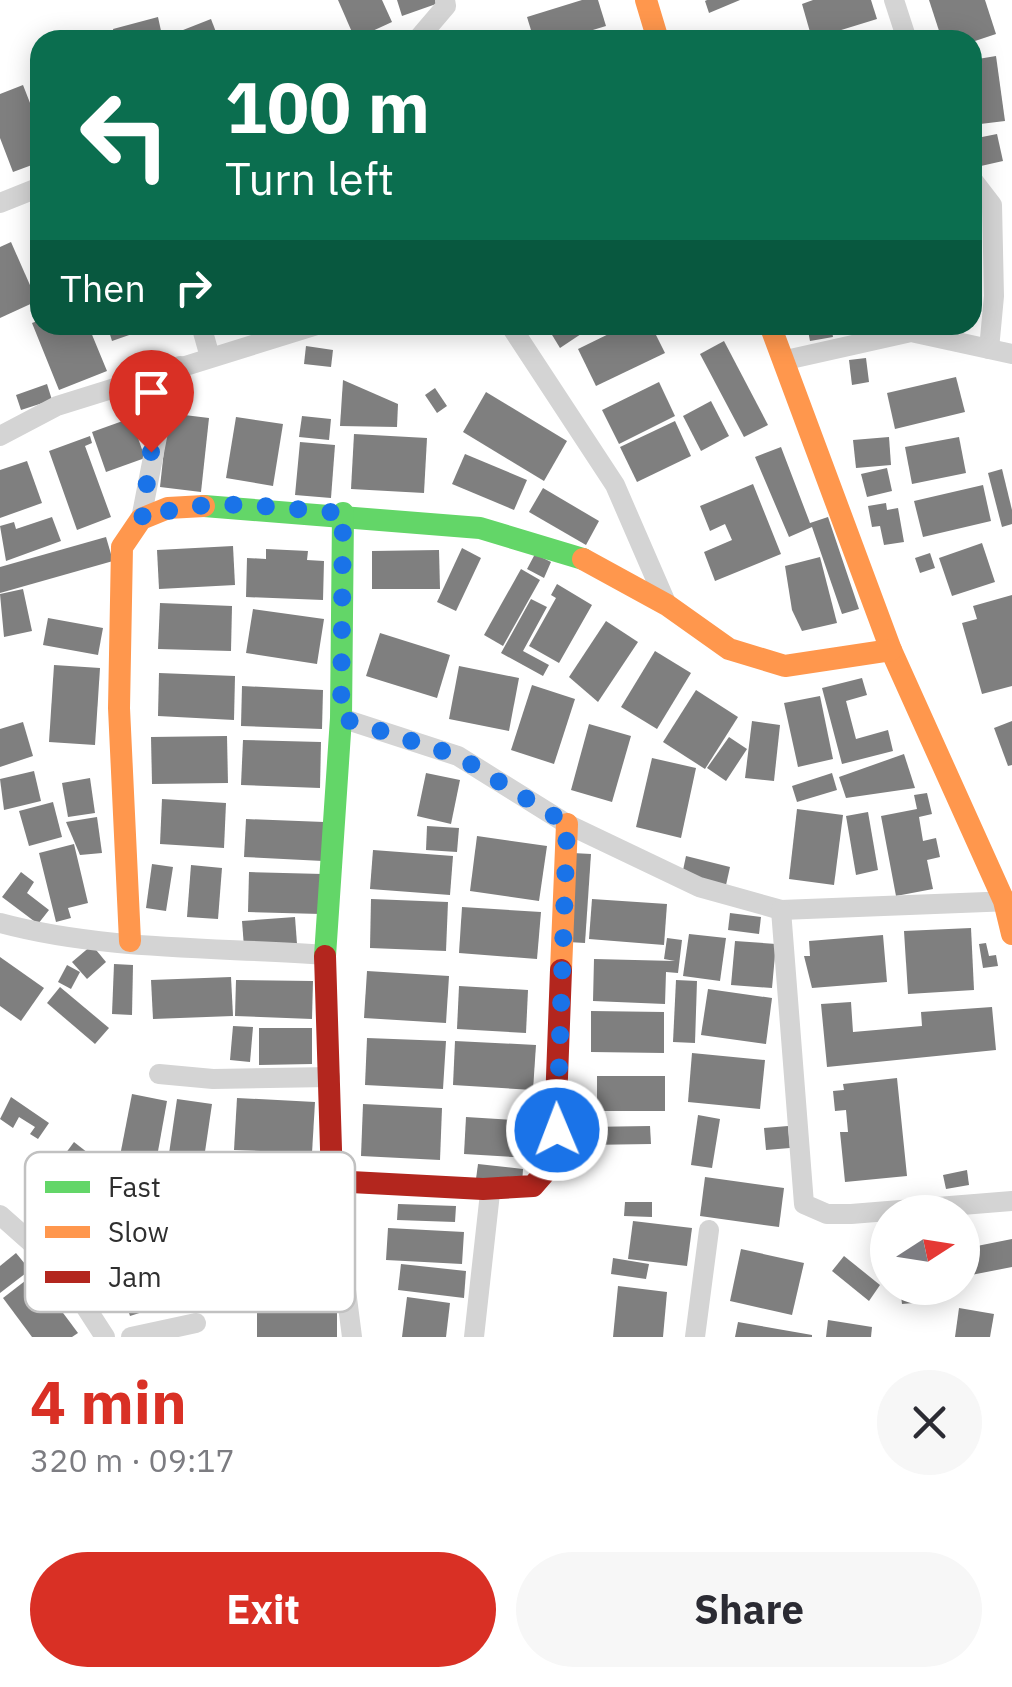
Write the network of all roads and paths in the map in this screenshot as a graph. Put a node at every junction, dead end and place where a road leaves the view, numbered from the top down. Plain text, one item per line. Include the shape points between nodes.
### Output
1 (446, 0) edge
2 (646, 0) edge
3 (894, 0) edge
4 (426, 30) edge
5 (655, 30) edge
6 (904, 30) edge
7 (30, 190) edge
8 (982, 192) edge
9 (0, 203) edge
10 (204, 335) edge
11 (295, 335) edge
12 (516, 335) edge
13 (775, 335) edge
14 (898, 335) edge
15 (925, 335) edge
16 (989, 349) junction
17 (1012, 354) edge
18 (210, 356) junction
19 (786, 360) junction
20 (180, 366) junction
21 (0, 436) edge
22 (343, 513) junction
23 (142, 520) junction
24 (667, 605) junction
25 (891, 650) junction
26 (341, 718) junction
27 (567, 824) junction
28 (1008, 901) edge
29 (781, 910) junction
30 (0, 923) edge
31 (1012, 934) edge
32 (130, 942) junction
33 (326, 954) junction
34 (159, 1074) dead end
35 (330, 1076) junction
36 (331, 1152) edge
37 (355, 1180) edge
38 (490, 1193) junction
39 (1012, 1201) edge
40 (0, 1214) edge
41 (710, 1230) dead end
42 (25, 1237) edge
43 (89, 1312) edge
44 (349, 1312) edge
45 (196, 1323) dead end
46 (105, 1337) edge
47 (132, 1337) edge
48 (352, 1337) edge
49 (474, 1337) edge
50 (695, 1337) edge

1 - 4 street
2 - 5 street
3 - 6 street
7 - 9 street
8 - 16 street via 992,205
10 - 18 street
11 - 18 street
12 - 24 street via 614,485
13 - 19 street
14 - 19 street
15 - 16 street
16 - 17 street
18 - 20 street
19 - 25 street
20 - 21 street via 57,406
20 - 23 street via 159,422
22 - 23 street via 218,504 168,508
22 - 24 street via 480,528 555,548
22 - 26 street
23 - 32 street via 122,547 119,708
24 - 25 street via 729,649 786,666
25 - 28 street
26 - 27 street via 458,756
26 - 33 street
27 - 29 street via 699,887
27 - 38 street via 559,1156 533,1186
28 - 29 street
28 - 31 street
29 - 39 street via 804,1204 851,1214
30 - 32 street
32 - 33 street
33 - 35 street
34 - 35 street
35 - 36 street
37 - 38 street
38 - 49 street
40 - 42 street
41 - 50 street
43 - 46 street
44 - 48 street
45 - 47 street

